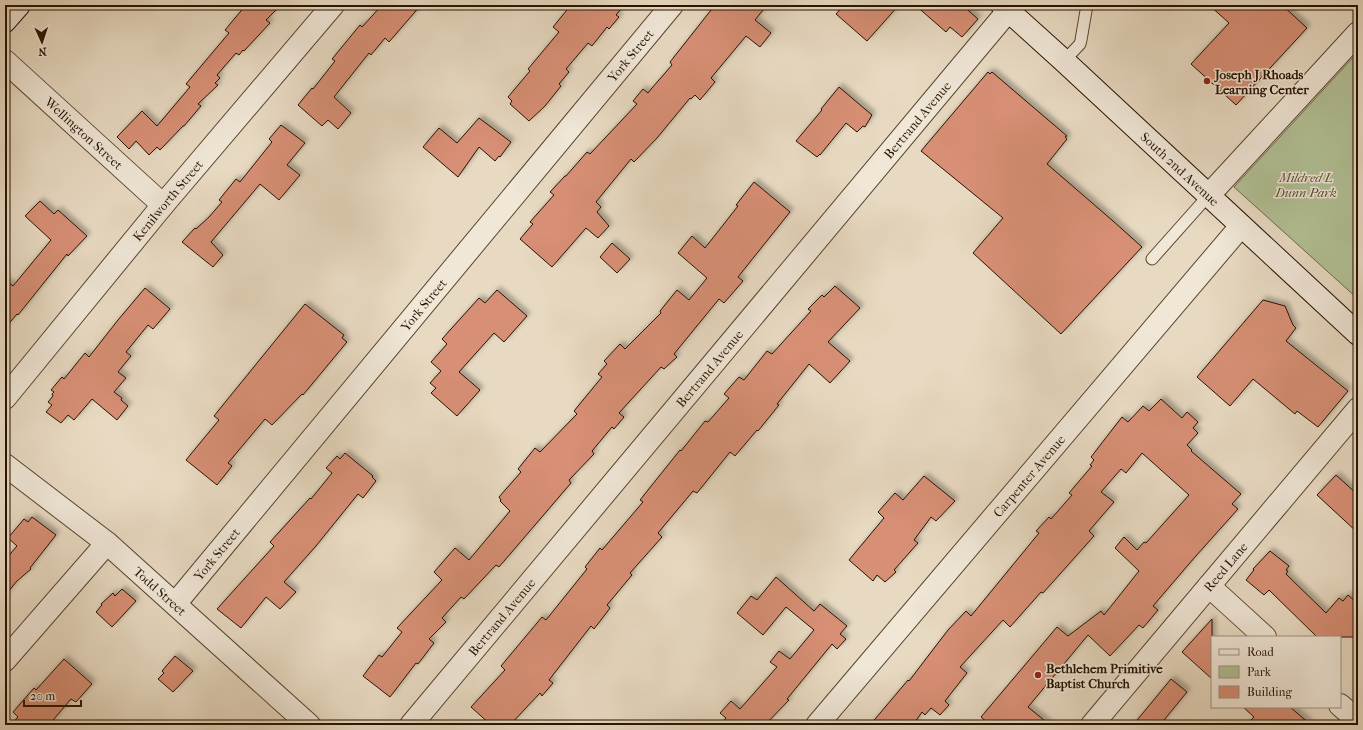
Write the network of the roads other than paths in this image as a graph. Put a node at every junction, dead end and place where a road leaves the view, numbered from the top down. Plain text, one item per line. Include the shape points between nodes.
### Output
1 (19, 5) edge
2 (333, 5) edge
3 (672, 5) edge
4 (1086, 5) edge
5 (1005, 8) edge
6 (5, 21) edge
7 (1358, 33) edge
8 (5, 61) edge
9 (1064, 61) junction
10 (1208, 196) junction
11 (163, 205) junction
12 (1241, 226) junction
13 (1152, 259) dead end
14 (1358, 334) edge
15 (5, 398) edge
16 (1358, 408) edge
17 (5, 464) edge
18 (107, 543) junction
19 (1209, 586) junction
20 (175, 604) junction
21 (1264, 636) edge
22 (5, 660) edge
23 (1341, 706) edge
24 (1358, 721) edge
25 (309, 725) edge
26 (411, 725) edge
27 (817, 725) edge
28 (1092, 725) edge

1 - 6 street
2 - 11 street, Kenilworth Street
3 - 20 street, York Street
4 - 9 lane via 1080,44
5 - 9 street, South 2nd Avenue
5 - 26 street, Bertrand Avenue
7 - 10 street
8 - 11 street, Wellington Street
9 - 10 street, South 2nd Avenue
10 - 12 street, South 2nd Avenue
10 - 13 lane
11 - 15 street, Kenilworth Street
12 - 14 street, South 2nd Avenue
12 - 27 street, Carpenter Avenue
16 - 19 street, Reed Lane
17 - 18 street, Todd Street
18 - 20 street, Todd Street
18 - 22 street
19 - 21 street
19 - 28 street, Reed Lane
20 - 25 street, Todd Street
23 - 24 street

